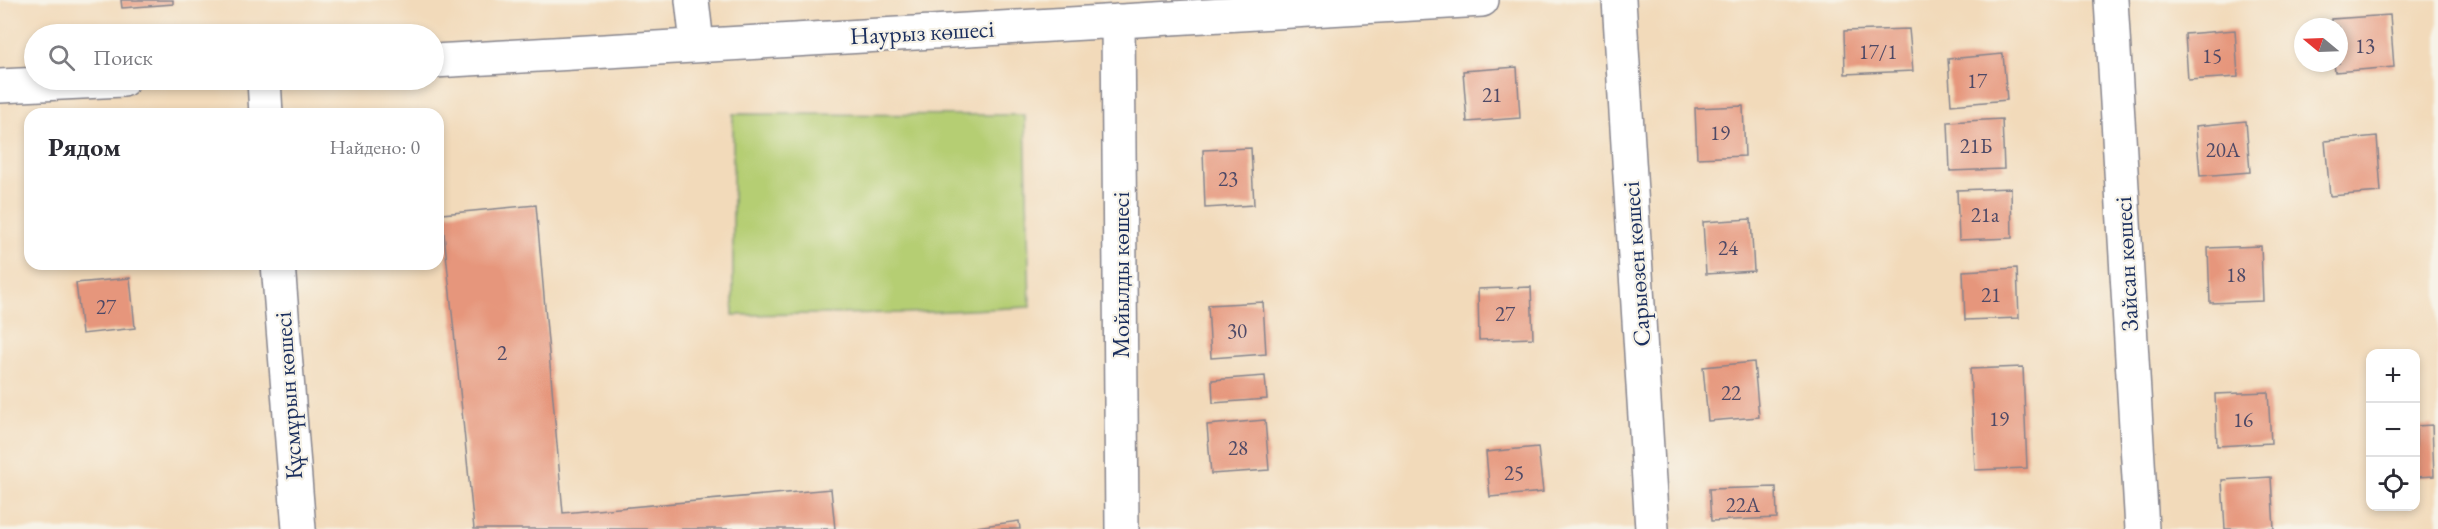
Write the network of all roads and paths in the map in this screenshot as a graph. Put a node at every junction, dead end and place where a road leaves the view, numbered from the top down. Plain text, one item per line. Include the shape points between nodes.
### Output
1 (692, 0) edge
2 (1482, 0) edge
3 (1619, 0) edge
4 (2111, 0) edge
5 (1135, 14) edge
6 (697, 44) junction
7 (444, 60) edge
8 (24, 85) edge
9 (0, 86) edge
10 (265, 90) edge
11 (266, 108) edge
12 (278, 270) edge
13 (299, 529) edge
14 (1122, 529) edge
15 (1652, 529) edge
16 (2142, 529) edge

1 - 6 street
2 - 5 street, Наурыз көшесі
3 - 15 street, Сарыөзен көшесі
4 - 16 street, Зайсан көшесі
5 - 6 street, Наурыз көшесі
5 - 14 street, Мойылды көшесі
6 - 7 street, Наурыз көшесі
8 - 9 street
10 - 11 street
12 - 13 street, Құсмұрын көшесі

